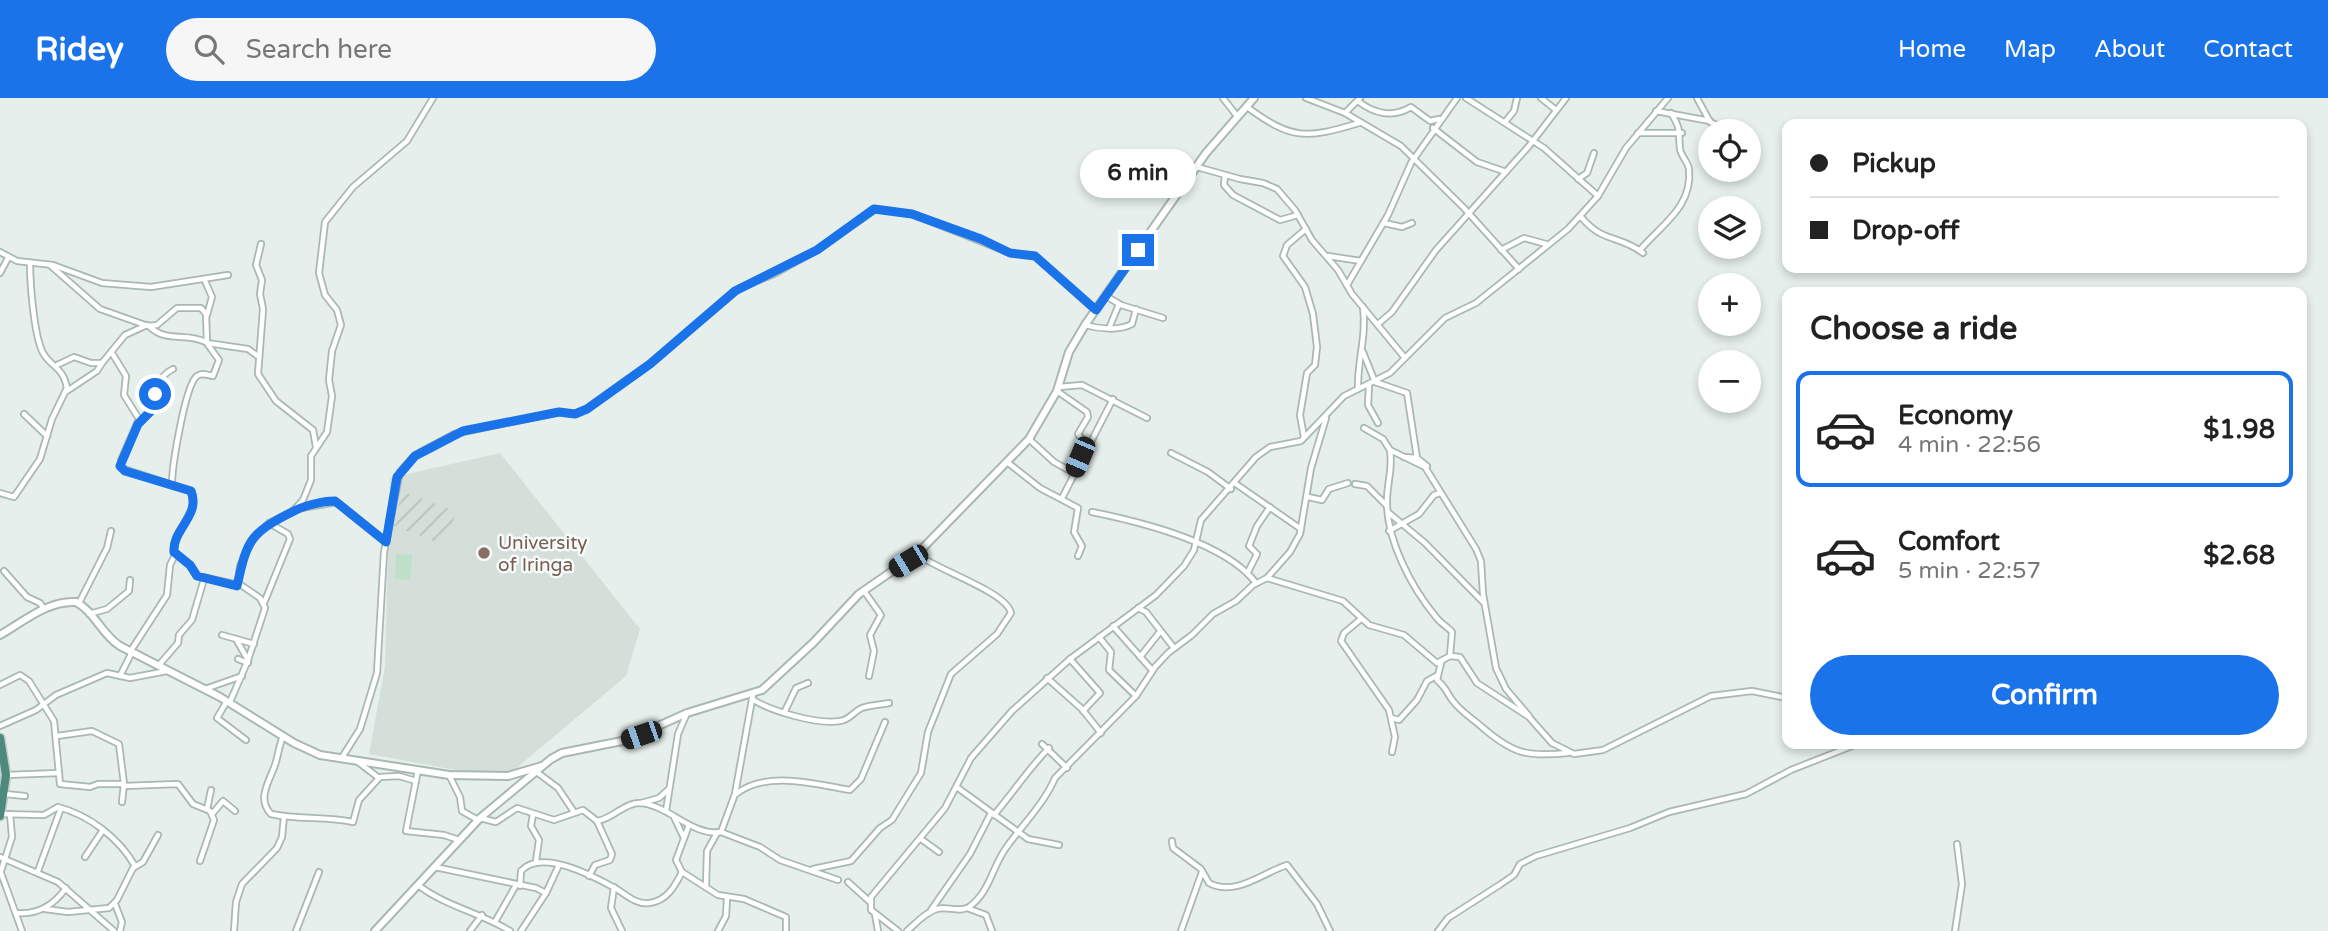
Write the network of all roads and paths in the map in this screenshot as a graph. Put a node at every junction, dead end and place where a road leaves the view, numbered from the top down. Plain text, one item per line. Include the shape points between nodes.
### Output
1 (433, 98) edge
2 (1223, 98) edge
3 (1253, 98) edge
4 (1306, 98) edge
5 (1457, 98) edge
6 (1466, 98) edge
7 (1517, 98) edge
8 (1541, 98) edge
9 (1566, 98) edge
10 (1668, 98) edge
11 (1697, 98) edge
12 (1359, 99) edge
13 (1247, 107) junction
14 (1556, 110) junction
15 (1655, 111) junction
16 (1345, 113) junction
17 (1671, 113) junction
18 (1237, 116) junction
19 (1440, 119) junction
20 (1700, 119) edge
21 (1709, 119) edge
22 (1360, 122) junction
23 (1504, 122) junction
24 (1433, 128) junction
25 (1638, 133) junction
26 (1682, 133) junction
27 (1530, 142) junction
28 (1594, 153) dead end
29 (1414, 159) junction
30 (1197, 167) junction
31 (1506, 172) junction
32 (1225, 175) junction
33 (1578, 179) junction
34 (1598, 196) junction
35 (1469, 214) junction
36 (1298, 215) junction
37 (1581, 217) junction
38 (1384, 223) junction
39 (1412, 223) dead end
40 (1306, 229) junction
41 (261, 244) dead end
42 (1546, 244) junction
43 (1501, 250) junction
44 (0, 252) edge
45 (1327, 256) junction
46 (8, 258) junction
47 (1361, 261) junction
48 (30, 263) junction
49 (50, 265) junction
50 (1519, 269) junction
51 (0, 273) edge
52 (228, 275) dead end
53 (205, 281) junction
54 (1347, 285) junction
55 (1105, 296) junction
56 (1119, 304) junction
57 (1363, 306) junction
58 (1136, 309) junction
59 (1096, 310) junction
60 (206, 316) junction
61 (1163, 318) dead end
62 (1378, 324) junction
63 (1085, 325) junction
64 (148, 326) junction
65 (1110, 326) junction
66 (206, 342) junction
67 (1363, 352) junction
68 (112, 353) junction
69 (259, 358) junction
70 (1405, 358) junction
71 (102, 363) junction
72 (56, 365) junction
73 (173, 369) dead end
74 (1375, 382) junction
75 (1369, 384) junction
76 (1058, 389) junction
77 (1358, 389) junction
78 (67, 391) junction
79 (1113, 399) junction
80 (24, 414) dead end
81 (1326, 417) junction
82 (1147, 418) dead end
83 (139, 421) junction
84 (1378, 422) dead end
85 (1364, 428) dead end
86 (47, 436) junction
87 (1304, 438) junction
88 (1029, 439) junction
89 (1087, 446) junction
90 (316, 447) junction
91 (1390, 450) junction
92 (1171, 453) dead end
93 (1402, 457) junction
94 (1417, 458) junction
95 (1007, 462) junction
96 (1428, 470) junction
97 (1074, 473) junction
98 (1236, 483) junction
99 (1349, 483) dead end
100 (172, 484) junction
101 (1355, 484) dead end
102 (1231, 489) junction
103 (0, 493) edge
104 (1440, 493) junction
105 (1308, 497) junction
106 (1062, 498) junction
107 (1270, 507) junction
108 (295, 510) junction
109 (1388, 510) junction
110 (1092, 512) dead end
111 (269, 523) junction
112 (1400, 525) junction
113 (1301, 527) junction
114 (111, 531) dead end
115 (1389, 531) junction
116 (386, 542) junction
117 (1194, 542) junction
118 (918, 554) junction
119 (175, 555) junction
120 (1078, 556) dead end
121 (4, 571) dead end
122 (1248, 572) junction
123 (1267, 578) junction
124 (204, 579) junction
125 (130, 580) dead end
126 (1256, 583) junction
127 (240, 584) junction
128 (863, 590) junction
129 (79, 603) junction
130 (264, 603) junction
131 (1485, 603) junction
132 (1138, 608) junction
133 (44, 609) junction
134 (89, 614) junction
135 (1361, 619) junction
136 (1113, 626) junction
137 (1159, 633) junction
138 (0, 635) edge
139 (222, 635) dead end
140 (1099, 637) junction
141 (236, 639) junction
142 (254, 644) junction
143 (1174, 648) junction
144 (131, 652) junction
145 (1450, 656) junction
146 (1140, 657) junction
147 (238, 659) dead end
148 (1070, 659) junction
149 (248, 661) junction
150 (1441, 663) junction
151 (159, 666) junction
152 (1152, 670) junction
153 (168, 671) junction
154 (120, 676) junction
155 (242, 676) junction
156 (869, 676) dead end
157 (1436, 676) junction
158 (1047, 678) junction
159 (808, 683) dead end
160 (0, 685) edge
161 (204, 689) junction
162 (1136, 696) junction
163 (752, 697) junction
164 (1782, 697) edge
165 (228, 702) junction
166 (889, 703) dead end
167 (42, 705) junction
168 (1083, 710) junction
169 (785, 712) junction
170 (687, 713) junction
171 (1529, 717) junction
172 (1392, 718) junction
173 (885, 722) dead end
174 (0, 726) edge
175 (1101, 733) junction
176 (57, 736) junction
177 (283, 737) junction
178 (0, 738) edge
179 (246, 740) dead end
180 (1042, 744) dead end
181 (1049, 748) junction
182 (1844, 749) edge
183 (1392, 752) dead end
184 (1569, 752) junction
185 (340, 760) junction
186 (358, 762) junction
187 (547, 764) junction
188 (1066, 768) junction
189 (418, 770) junction
190 (538, 773) junction
191 (59, 774) junction
192 (6, 775) junction
193 (449, 775) junction
194 (379, 778) junction
195 (416, 781) junction
196 (124, 785) junction
197 (671, 786) junction
198 (958, 788) junction
199 (211, 790) dead end
200 (5, 794) junction
201 (735, 794) junction
202 (25, 796) dead end
203 (122, 802) dead end
204 (640, 803) junction
205 (61, 808) junction
206 (207, 809) junction
207 (235, 811) dead end
208 (666, 811) junction
209 (574, 812) junction
210 (213, 813) junction
211 (533, 814) junction
212 (993, 814) junction
213 (4, 815) edge
214 (673, 815) junction
215 (284, 816) junction
216 (479, 819) junction
217 (597, 821) junction
218 (689, 824) junction
219 (103, 830) junction
220 (719, 832) junction
221 (1017, 832) junction
222 (158, 835) dead end
223 (684, 838) junction
224 (921, 839) junction
225 (459, 840) junction
226 (1172, 841) dead end
227 (1957, 844) dead end
228 (1059, 845) dead end
229 (939, 852) dead end
230 (0, 857) edge
231 (85, 857) dead end
232 (7, 859) junction
233 (200, 861) dead end
234 (537, 861) junction
235 (559, 865) junction
236 (135, 866) junction
237 (435, 867) junction
238 (813, 869) junction
239 (38, 871) junction
240 (319, 872) dead end
241 (682, 872) junction
242 (1202, 872) junction
243 (0, 874) edge
244 (589, 876) junction
245 (838, 880) dead end
246 (848, 882) dead end
247 (417, 885) junction
248 (518, 886) junction
249 (550, 886) junction
250 (614, 887) junction
251 (66, 888) junction
252 (536, 888) junction
253 (706, 888) junction
254 (546, 893) junction
255 (727, 898) junction
256 (869, 901) junction
257 (115, 903) junction
258 (967, 908) junction
259 (45, 909) junction
260 (92, 911) junction
261 (931, 911) junction
262 (16, 913) junction
263 (874, 914) junction
264 (482, 915) junction
265 (495, 922) junction
266 (503, 929) edge
267 (233, 930) edge
268 (22, 931) edge
269 (114, 931) edge
270 (120, 931) edge
271 (296, 931) edge
272 (375, 931) edge
273 (470, 931) edge
274 (510, 931) edge
275 (521, 931) edge
276 (622, 931) edge
277 (718, 931) edge
278 (786, 931) edge
279 (878, 931) edge
280 (898, 931) edge
281 (907, 931) edge
282 (992, 931) edge
283 (1181, 931) edge
284 (1330, 931) edge
285 (1438, 931) edge
286 (1955, 931) edge

1 - 90 street via 404,144 353,187 325,222 320,278 341,325 332,351 327,432
2 - 18 street
3 - 13 street
4 - 16 street
5 - 19 street
6 - 23 street
7 - 23 street via 1514,111
8 - 14 street
9 - 14 street
10 - 15 street
11 - 21 street
12 - 16 street
12 - 19 street via 1388,114 1400,114 1410,107 1430,121
13 - 18 street
13 - 22 street via 1294,134
14 - 27 street
15 - 17 street
15 - 25 street
16 - 22 street
17 - 20 street
17 - 26 street
18 - 30 street
19 - 24 street
22 - 29 street via 1393,140
23 - 27 street
24 - 29 street
24 - 31 street via 1477,162
25 - 26 street
25 - 34 street
26 - 37 street via 1681,150 1689,168 1686,193 1678,212 1659,227 1642,252 1598,234
27 - 31 street
27 - 33 street
28 - 33 street via 1587,173
29 - 35 street
29 - 38 street
30 - 32 street
30 - 55 street
31 - 35 street
32 - 36 street via 1271,186 1287,198
32 - 36 street via 1224,187 1233,195 1280,220
33 - 34 street
34 - 37 street
35 - 43 street
35 - 62 street
36 - 40 street
37 - 42 street
38 - 39 street via 1402,227
38 - 47 street
40 - 45 street
40 - 87 street via 1287,245 1283,256 1305,287 1318,347 1315,365 1307,373 1300,415
41 - 69 street via 256,265 263,282
42 - 43 street via 1524,237
42 - 50 street
43 - 50 street
44 - 46 street
45 - 47 street
45 - 54 street
46 - 48 street
46 - 51 street
47 - 54 street
48 - 49 street
48 - 72 street via 37,337 45,356
49 - 53 street via 102,283 151,287
49 - 64 street via 95,305
50 - 70 street via 1472,306 1445,318
52 - 53 street
53 - 60 street via 212,298
54 - 57 street
55 - 56 street
55 - 59 street
56 - 58 street
56 - 65 street
57 - 62 street
57 - 67 street
58 - 61 street
58 - 65 street via 1131,325
59 - 63 street
59 - 116 street via 1035,256 1010,253 912,214 876,209 817,250 735,291 650,364 587,409 463,431 415,456 397,477
60 - 64 street via 201,308 177,308 157,325
60 - 66 street
62 - 70 street
63 - 65 street via 1097,329
63 - 76 street via 1069,352
64 - 66 street via 172,339 188,336
64 - 68 street via 126,334
66 - 69 street via 248,349
66 - 100 street via 219,360 217,369 213,376 198,375 187,393
67 - 74 street
67 - 77 street via 1357,365
68 - 71 street
68 - 83 street via 127,376 123,393
69 - 90 street via 260,382 310,427
70 - 74 street
71 - 72 street via 74,357
71 - 78 street
72 - 78 street
73 - 83 street via 158,381 152,410
74 - 75 street
74 - 94 street via 1407,393
75 - 77 street
75 - 84 street via 1368,405
76 - 79 street via 1075,383
76 - 88 street
76 - 89 street via 1087,413 1078,434
77 - 81 street via 1344,396
78 - 86 street
79 - 82 street
79 - 89 street
80 - 86 street
81 - 87 street
81 - 105 street
83 - 100 street via 121,468
85 - 91 street via 1383,439
86 - 103 street via 40,460 14,497
87 - 98 street via 1265,450
88 - 95 street
88 - 97 street
89 - 97 street
90 - 108 street via 310,483
91 - 93 street
91 - 109 street
92 - 102 street
93 - 94 street
93 - 96 street
94 - 96 street
95 - 106 street via 1040,488
95 - 118 street
96 - 104 street
97 - 106 street
98 - 102 street
98 - 107 street
99 - 105 street via 1329,489 1322,500
100 - 119 street via 189,490 193,498 190,518 175,542
101 - 109 street via 1367,486
102 - 117 street via 1201,520
104 - 112 street
104 - 131 street via 1480,555
105 - 113 street
106 - 120 street via 1079,511 1074,528 1082,546
107 - 113 street
107 - 122 street via 1250,538 1249,546 1256,555
108 - 111 street
108 - 116 street via 337,502
109 - 112 street
109 - 115 street
110 - 117 street via 1127,517
111 - 127 street via 249,545 238,576
111 - 130 street via 290,539
112 - 115 street
112 - 131 street
113 - 123 street via 1290,552
114 - 129 street
115 - 145 street via 1415,589 1452,632
116 - 185 street via 377,673 360,729
117 - 122 street
117 - 132 street via 1184,566
118 - 128 street
118 - 238 street via 1006,602 1011,613 997,634 951,674 928,732 921,772 892,820 852,860
119 - 124 street
119 - 144 street via 167,594
121 - 133 street
122 - 126 street
123 - 126 street
123 - 135 street via 1343,601
124 - 127 street
124 - 151 street via 192,620
125 - 134 street via 129,591 107,609
126 - 143 street
127 - 130 street
128 - 156 street via 881,615 870,635 874,651
128 - 163 street via 780,675
129 - 133 street via 68,601
129 - 134 street
130 - 142 street
131 - 171 street via 1496,668 1506,690
132 - 136 street
132 - 137 street via 1146,612
133 - 138 street
134 - 144 street via 107,638
135 - 150 street via 1404,635
135 - 172 street via 1341,641 1362,666
136 - 140 street
136 - 146 street
137 - 143 street
137 - 146 street
139 - 141 street
140 - 148 street
140 - 162 street via 1111,652 1109,670
141 - 142 street
141 - 149 street
142 - 149 street
143 - 152 street
144 - 151 street
144 - 154 street
145 - 150 street
145 - 171 street via 1460,657 1477,683
146 - 152 street
147 - 149 street
148 - 158 street
148 - 168 street via 1100,693
149 - 155 street
150 - 157 street
151 - 153 street
152 - 162 street
153 - 154 street
153 - 161 street
154 - 167 street via 107,673
155 - 161 street
155 - 165 street
157 - 172 street via 1427,681 1418,700 1399,720
157 - 184 street via 1453,701 1506,748 1532,755
158 - 168 street
158 - 198 street via 974,754
159 - 169 street via 796,688
160 - 167 street via 24,675
161 - 165 street
162 - 175 street
163 - 169 street via 771,711
163 - 170 street
163 - 201 street
164 - 184 street via 1752,691 1711,696 1603,750
165 - 177 street
165 - 179 street via 217,718
166 - 169 street via 859,709 838,722
167 - 174 street
167 - 176 street via 54,721
168 - 175 street
170 - 187 street via 627,740 562,753
170 - 197 street via 678,734
171 - 184 street via 1552,743
172 - 183 street
173 - 201 street via 861,779 850,790 763,782 749,784
175 - 188 street
176 - 191 street
176 - 196 street via 92,732 119,744
177 - 185 street
177 - 215 street via 266,780 265,802 270,813
178 - 192 highway
180 - 181 street
181 - 188 street
181 - 212 street
182 - 285 street via 1746,794 1669,812 1536,856
185 - 186 street
186 - 189 street
186 - 194 street
187 - 190 street
187 - 193 street via 508,776
188 - 221 street
189 - 193 street
189 - 195 street
190 - 209 street via 558,788
190 - 216 street
191 - 192 street
191 - 196 street via 61,785
192 - 200 highway
193 - 216 street via 462,811
194 - 195 street via 390,775
194 - 215 street via 359,800 353,822 337,817
195 - 225 street via 406,831
196 - 203 street
196 - 206 street via 178,784 192,803
197 - 204 street via 659,798
197 - 208 street
198 - 212 street
198 - 224 street
199 - 206 street
200 - 202 street
200 - 213 highway
201 - 220 street
204 - 208 street
204 - 217 street
205 - 213 street via 44,815
205 - 219 street
205 - 239 street
206 - 210 street
207 - 210 street via 223,801
208 - 214 street
209 - 211 street via 554,820
209 - 217 street via 585,811
210 - 233 street
211 - 216 street via 516,808 496,822
211 - 234 street via 531,826 539,839
212 - 221 street
212 - 261 street
213 - 232 street via 13,825
214 - 218 street
214 - 223 street
215 - 267 street via 277,848 242,884
216 - 225 street
217 - 244 street via 612,854 595,865
218 - 220 street
218 - 223 street
219 - 231 street
219 - 236 street
220 - 238 street via 780,860
220 - 253 street via 706,851
221 - 228 street via 1036,842
221 - 258 street via 992,879
222 - 236 street via 143,862
223 - 241 street via 677,860
224 - 229 street
224 - 256 street
225 - 237 street
226 - 242 street via 1172,848
227 - 286 street via 1962,884
230 - 232 street
232 - 239 street
232 - 243 street
234 - 235 street
234 - 248 street via 521,871
235 - 244 street
235 - 249 street
236 - 257 street
237 - 247 street
237 - 248 street
238 - 245 street
239 - 251 street
240 - 271 street
241 - 250 street via 666,897 651,903 640,903
241 - 253 street
242 - 283 street
242 - 284 street via 1211,885 1228,888 1287,865 1317,904
243 - 262 street
244 - 250 street
246 - 256 street
247 - 264 street via 441,900
247 - 272 street
248 - 252 street
248 - 265 street
249 - 252 street
249 - 254 street
250 - 276 street via 611,908
251 - 259 street
251 - 260 street
252 - 254 street
253 - 255 street
254 - 275 street
255 - 277 street via 726,916
255 - 278 street via 744,899 786,917
256 - 263 street
257 - 260 street
257 - 270 street via 122,922
258 - 261 street
258 - 282 street via 986,915
259 - 260 street
259 - 262 street
260 - 269 street
261 - 281 street
262 - 268 street
263 - 279 street
263 - 280 street
264 - 265 street
264 - 273 street
265 - 266 street
266 - 274 street

